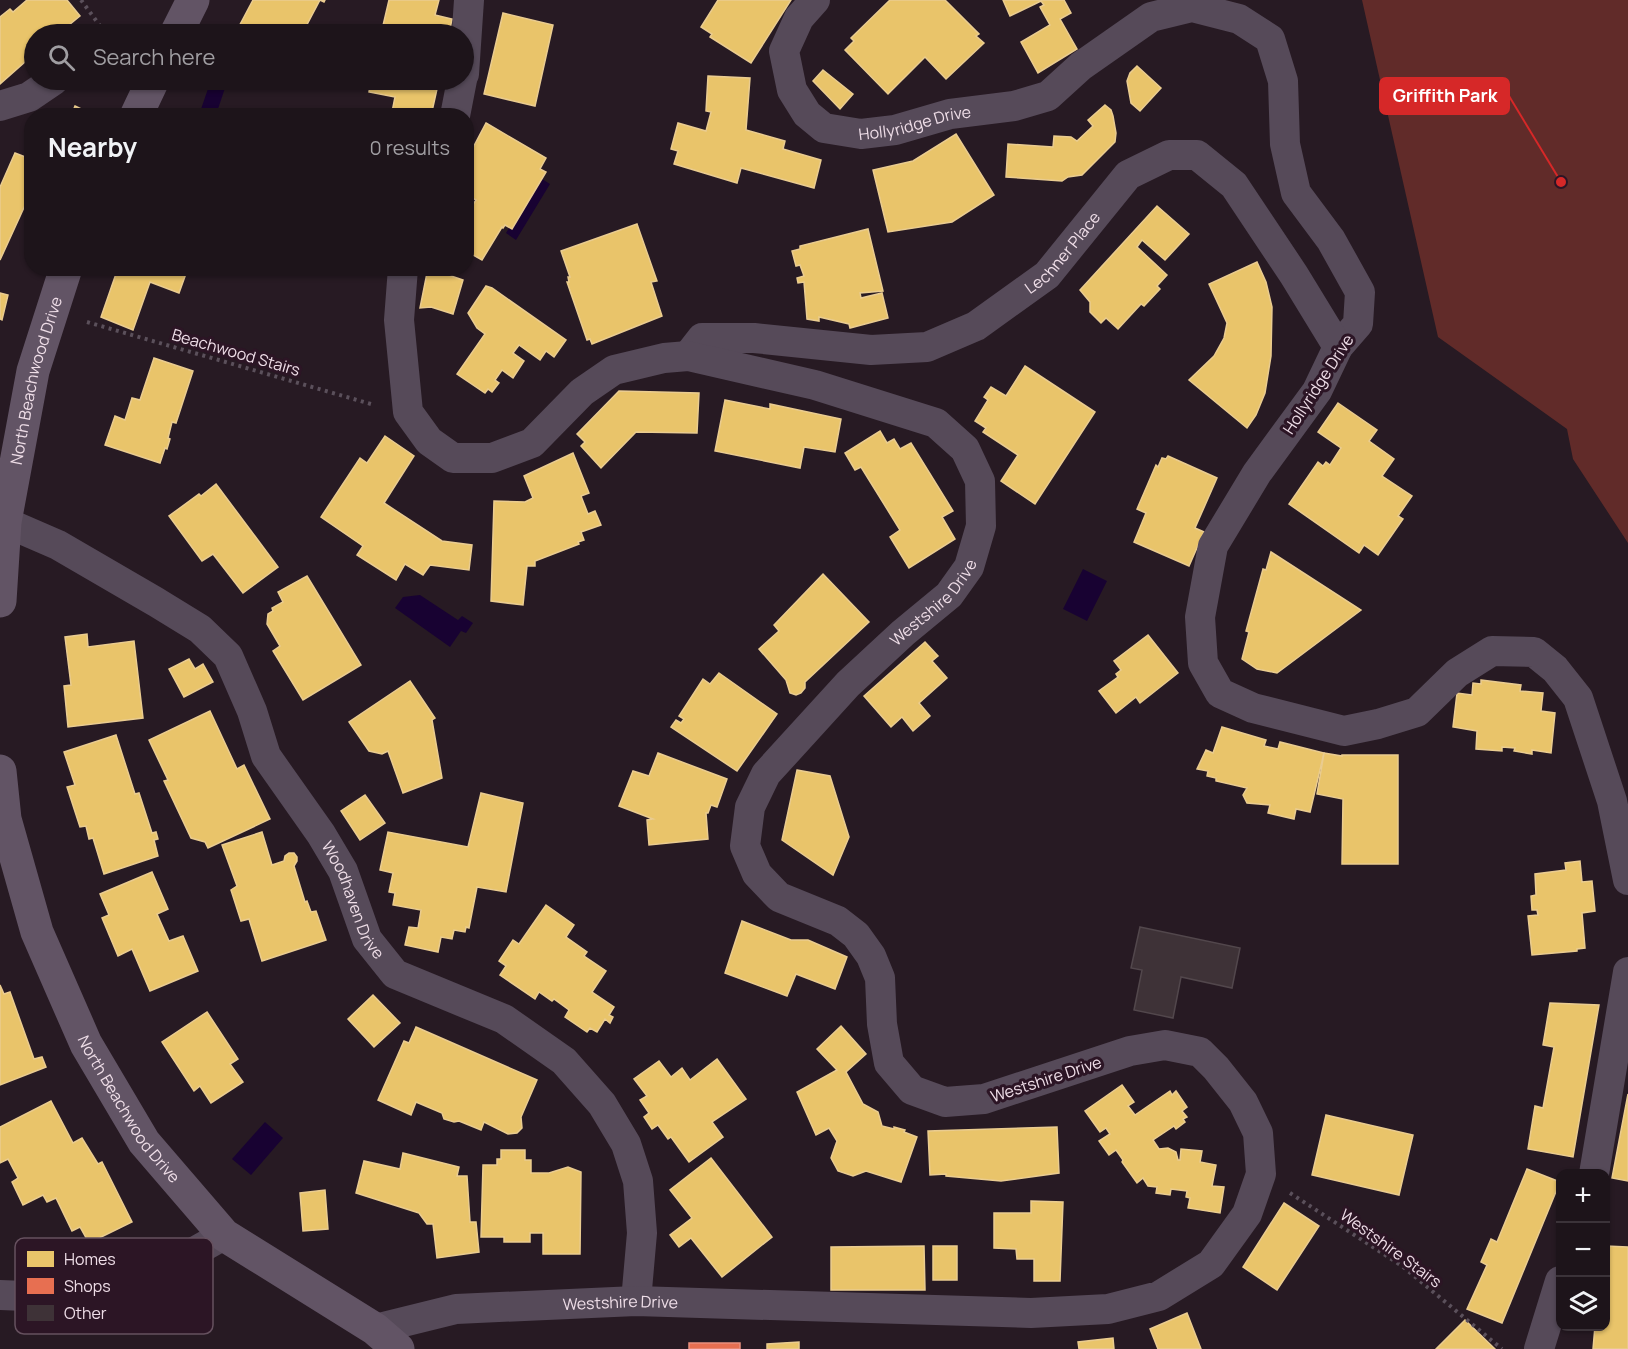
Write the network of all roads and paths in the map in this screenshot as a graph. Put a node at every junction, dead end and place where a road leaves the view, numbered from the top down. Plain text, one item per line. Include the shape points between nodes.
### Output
1 (81, 0) edge
2 (193, 0) edge
3 (469, 0) edge
4 (815, 0) edge
5 (99, 24) edge
6 (181, 24) edge
7 (467, 24) edge
8 (40, 90) edge
9 (148, 90) edge
10 (460, 90) edge
11 (0, 106) edge
12 (140, 108) edge
13 (457, 108) edge
14 (63, 276) edge
15 (402, 276) edge
16 (52, 312) junction
17 (1338, 347) junction
18 (688, 356) junction
19 (412, 418) junction
20 (5, 522) junction
21 (0, 601) edge
22 (0, 771) edge
23 (1628, 880) edge
24 (1628, 972) edge
25 (1595, 1169) edge
26 (1261, 1174) junction
27 (224, 1235) junction
28 (213, 1241) edge
29 (1556, 1294) edge
30 (0, 1295) edge
31 (15, 1296) edge
32 (636, 1301) junction
33 (387, 1339) edge
34 (1502, 1349) edge
35 (1539, 1349) edge

1 - 5 path
2 - 6 street
3 - 7 street
4 - 17 street, Hollyridge Drive via 799,18 784,51 792,90 807,114 824,128 861,134 895,130 950,114 1014,106 1048,96 1081,66 1151,17 1192,7 1239,20 1270,39 1282,81 1285,144 1296,193 1331,240 1360,292 1358,324
8 - 11 street via 29,98
9 - 12 street
10 - 13 street
14 - 16 street, North Beachwood Drive
15 - 19 street, Westshire Drive via 399,320 408,412
16 - 19 path, Beachwood Stairs via 343,394
16 - 20 street, North Beachwood Drive via 33,371
17 - 18 street, Lechner Place via 1234,185 1197,155 1169,155 1128,175 1047,275 976,326 927,347 871,350 754,338 702,338
17 - 23 street, Hollyridge Drive via 1317,391 1257,473 1213,546 1200,617 1203,663 1220,693 1252,708 1344,731 1417,712 1457,673 1491,651 1534,652 1555,669 1578,699 1612,801
18 - 19 street, Westshire Drive via 614,370 582,392 532,443 492,458 453,458 429,441
18 - 26 street, Westshire Drive via 815,385 936,423 965,448 980,481 981,526 969,567 949,595 843,689 766,774 750,807 745,846 757,874 779,897 838,921 856,935 871,956 880,978 889,1063 912,1090 945,1102 984,1099 1130,1051 1165,1045 1200,1052 1244,1102 1258,1133
20 - 21 street, North Beachwood Drive
20 - 32 street, Woodhaven Drive via 58,544 156,602 200,629 228,656 266,756 343,871 368,939 395,974 504,1019 564,1061 602,1104 626,1144 638,1181 642,1233
22 - 27 street, North Beachwood Drive via 5,819 37,932 86,1044 144,1142
24 - 25 street
26 - 32 street, Westshire Drive via 1247,1214 1211,1264 1159,1296 1108,1309 1031,1313
26 - 34 path, Westshire Stairs via 1401,1266
27 - 28 street
27 - 33 street, North Beachwood Drive
29 - 35 street
30 - 31 street
32 - 33 street, Westshire Drive via 456,1309

